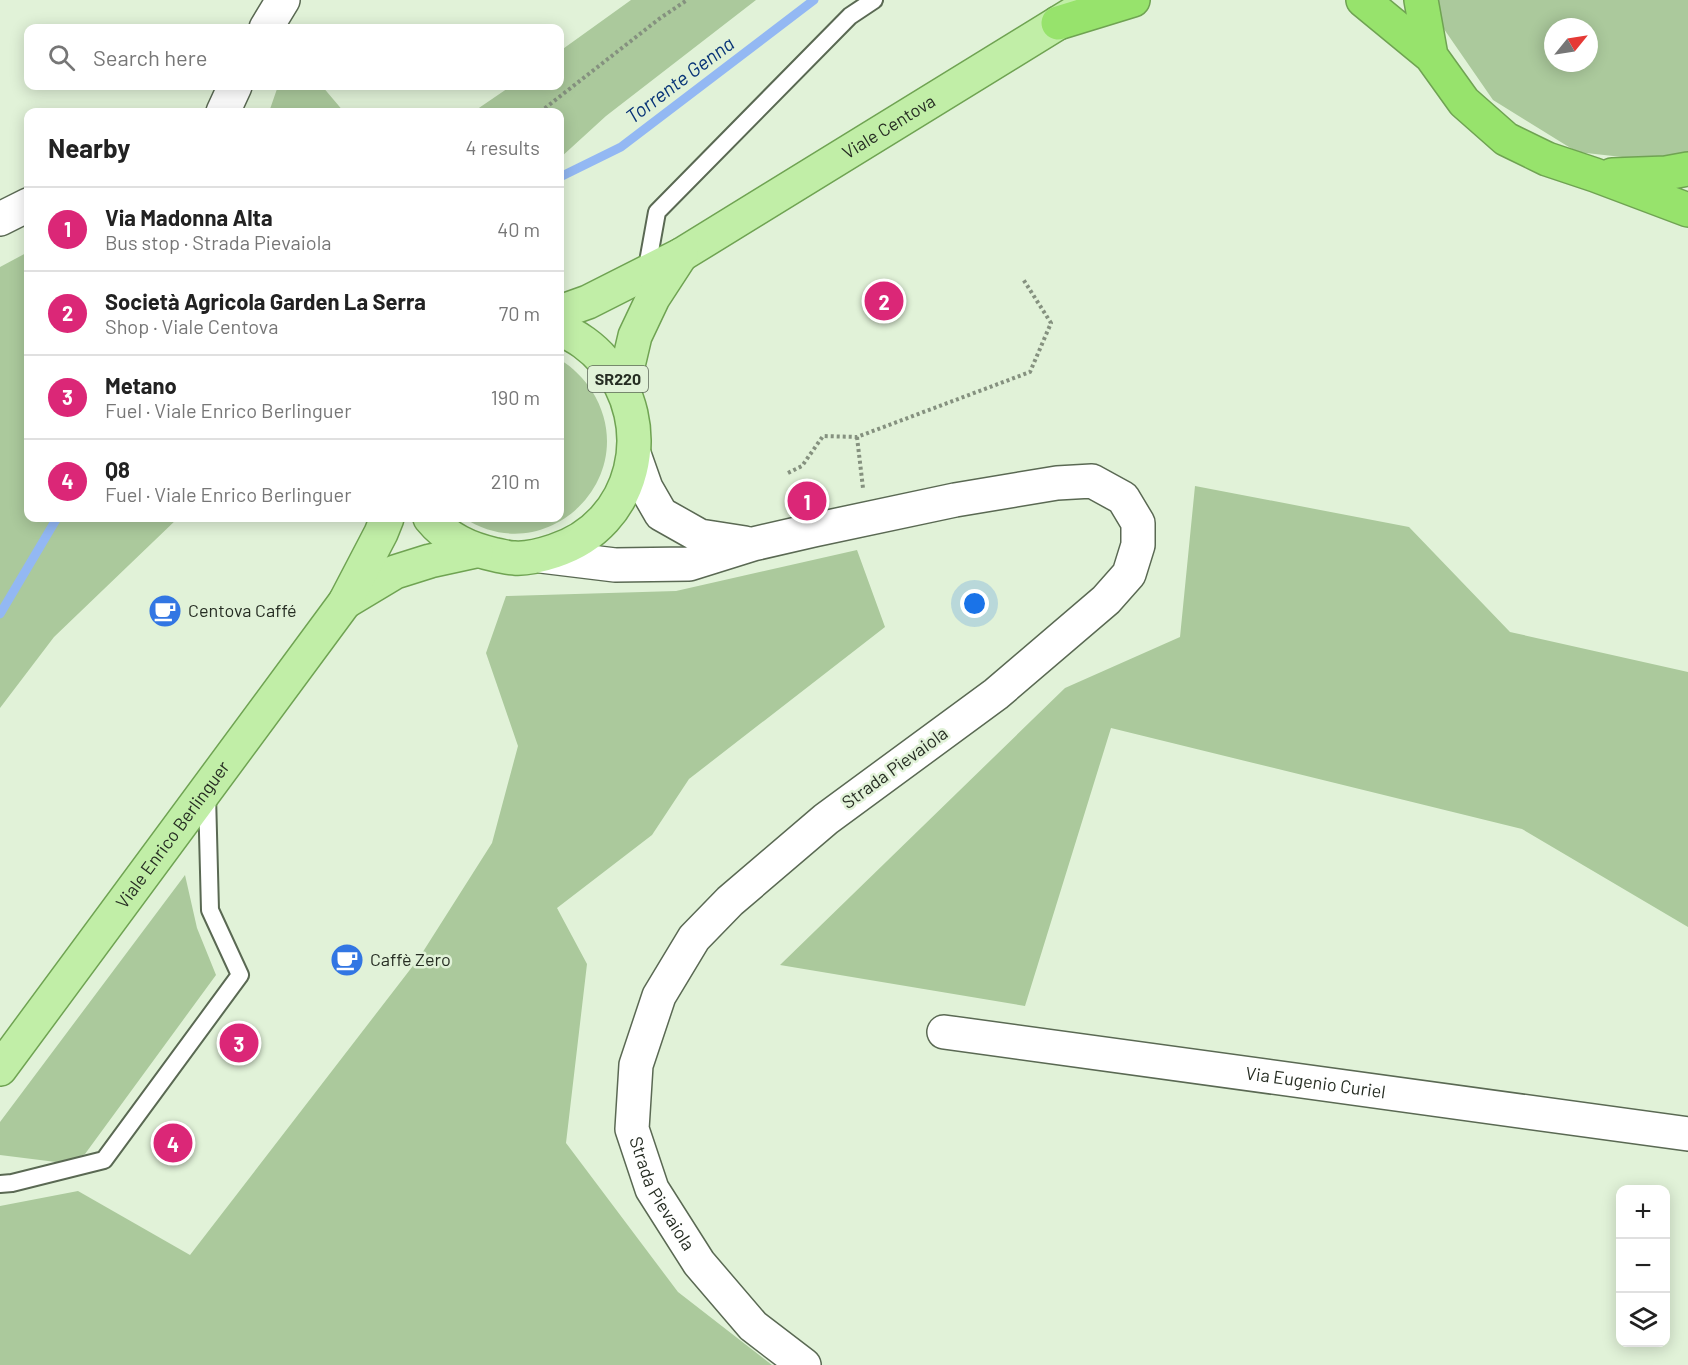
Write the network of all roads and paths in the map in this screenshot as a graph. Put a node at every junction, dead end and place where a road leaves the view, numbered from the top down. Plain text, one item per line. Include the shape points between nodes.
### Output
1 (283, 0) edge
2 (687, 0) edge
3 (874, 0) edge
4 (1096, 0) edge
5 (1133, 0) edge
6 (1363, 0) edge
7 (1421, 0) edge
8 (1058, 23) junction
9 (268, 24) edge
10 (1431, 56) junction
11 (233, 90) edge
12 (225, 108) edge
13 (545, 108) edge
14 (1688, 169) edge
15 (1595, 175) junction
16 (24, 208) edge
17 (1688, 210) edge
18 (0, 219) edge
19 (681, 255) junction
20 (646, 273) junction
21 (1023, 279) dead end
22 (564, 311) edge
23 (564, 331) edge
24 (623, 387) junction
25 (856, 437) junction
26 (634, 454) junction
27 (788, 473) dead end
28 (867, 519) junction
29 (385, 522) edge
30 (434, 522) edge
31 (753, 544) junction
32 (476, 551) junction
33 (541, 556) junction
34 (345, 602) junction
35 (207, 788) junction
36 (944, 1032) dead end
37 (0, 1069) edge
38 (1688, 1134) edge
39 (0, 1184) edge
40 (804, 1365) edge

1 - 9 street
2 - 13 path
3 - 20 lane via 850,16 657,212
4 - 8 main road, Viale Centova
5 - 8 highway
6 - 10 highway
7 - 10 highway
8 - 19 main road, Viale Centova
10 - 15 highway via 1464,102 1506,139
11 - 12 street
14 - 15 highway
15 - 17 highway
16 - 18 street
19 - 20 main road, Viale Centova
19 - 24 main road, Viale Centova via 653,298 635,336
20 - 22 main road, Viale Centova
21 - 25 path via 1050,323 1030,372
23 - 24 main road, SR220 via 595,350
24 - 26 main road, SR220 via 632,415
25 - 27 path via 823,436 802,466
25 - 28 path
26 - 31 street, SR220 via 646,488 661,514 700,536
26 - 33 main road, SR220 via 619,500 604,520 565,548
28 - 31 street, Strada Pievaiola / SR220
28 - 40 street, Strada Pievaiola / SR220 via 966,498 1092,481 1123,498 1138,523 1138,545 1129,574 1106,600 996,694 826,819 730,901 694,938 659,996 636,1065 632,1130 652,1189 714,1281 753,1326
29 - 34 main road
30 - 32 main road, SR220 via 455,541
31 - 33 street, SR220 via 689,564 615,565
32 - 33 main road, SR220 via 514,558
32 - 34 main road via 395,573
34 - 35 main road, Viale Enrico Berlinguer
35 - 37 main road, Viale Enrico Berlinguer
35 - 39 lane via 210,910 240,975 104,1160
36 - 38 street, Via Eugenio Curiel

